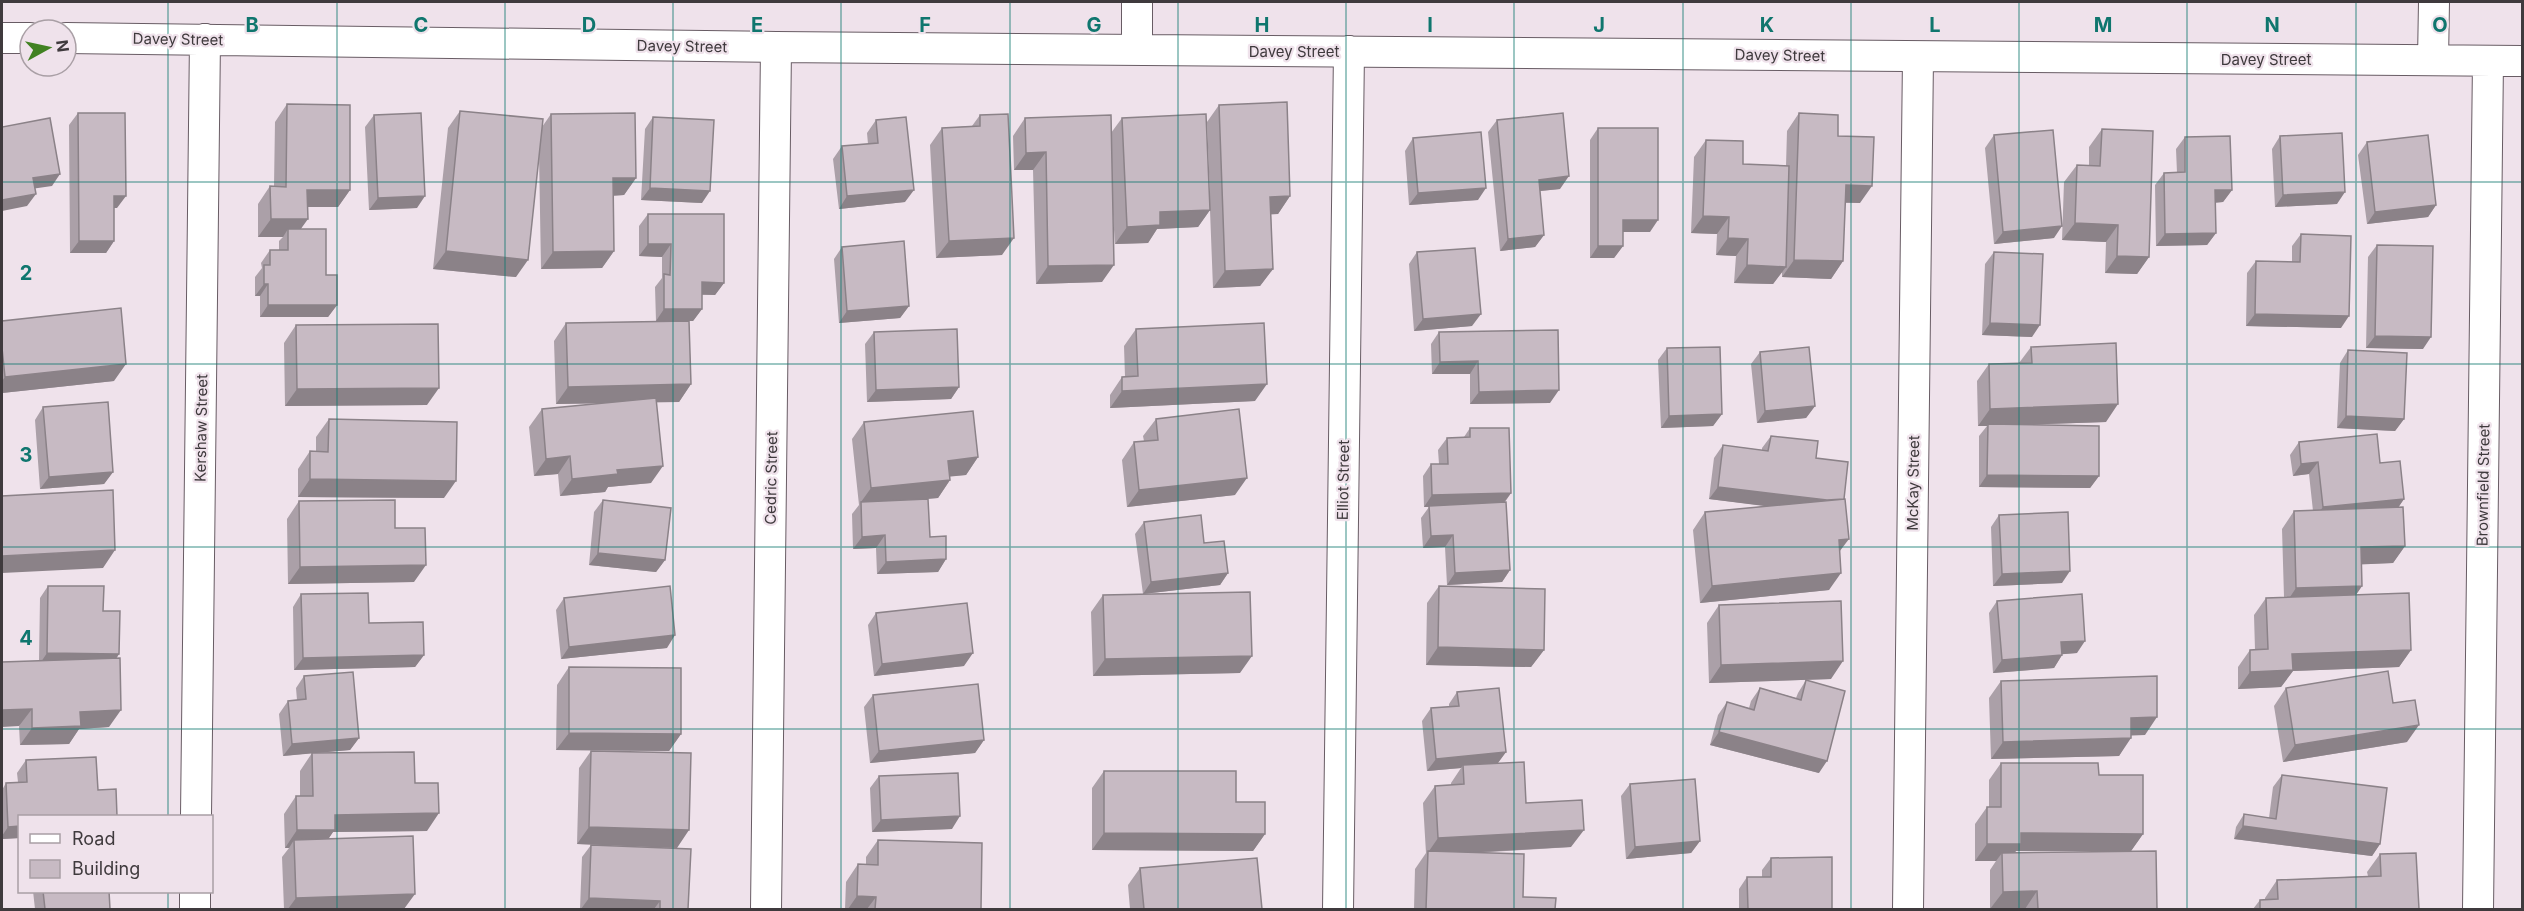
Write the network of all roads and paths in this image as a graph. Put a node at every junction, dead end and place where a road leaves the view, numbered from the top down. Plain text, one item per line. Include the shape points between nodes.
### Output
1 (1137, 2) edge
2 (2434, 2) edge
3 (2, 38) edge
4 (18, 38) edge
5 (78, 38) edge
6 (205, 39) junction
7 (776, 47) junction
8 (1137, 50) junction
9 (1349, 51) junction
10 (1918, 57) junction
11 (2433, 60) junction
12 (2488, 61) junction
13 (2523, 61) edge
14 (196, 815) edge
15 (195, 893) edge
16 (195, 909) edge
17 (766, 909) edge
18 (1338, 909) edge
19 (1908, 909) edge
20 (2478, 909) edge

1 - 8 street
2 - 11 street
3 - 4 street
5 - 6 street, Davey Street
6 - 7 street, Davey Street
6 - 14 street, Kershaw Street
7 - 8 street, Davey Street
7 - 17 street, Cedric Street
8 - 9 street, Davey Street
9 - 10 street, Davey Street
9 - 18 street, Elliot Street
10 - 11 street, Davey Street
10 - 19 street, McKay Street
11 - 12 street, Davey Street
12 - 13 street, Davey Street
12 - 20 street, Brownfield Street
15 - 16 street

